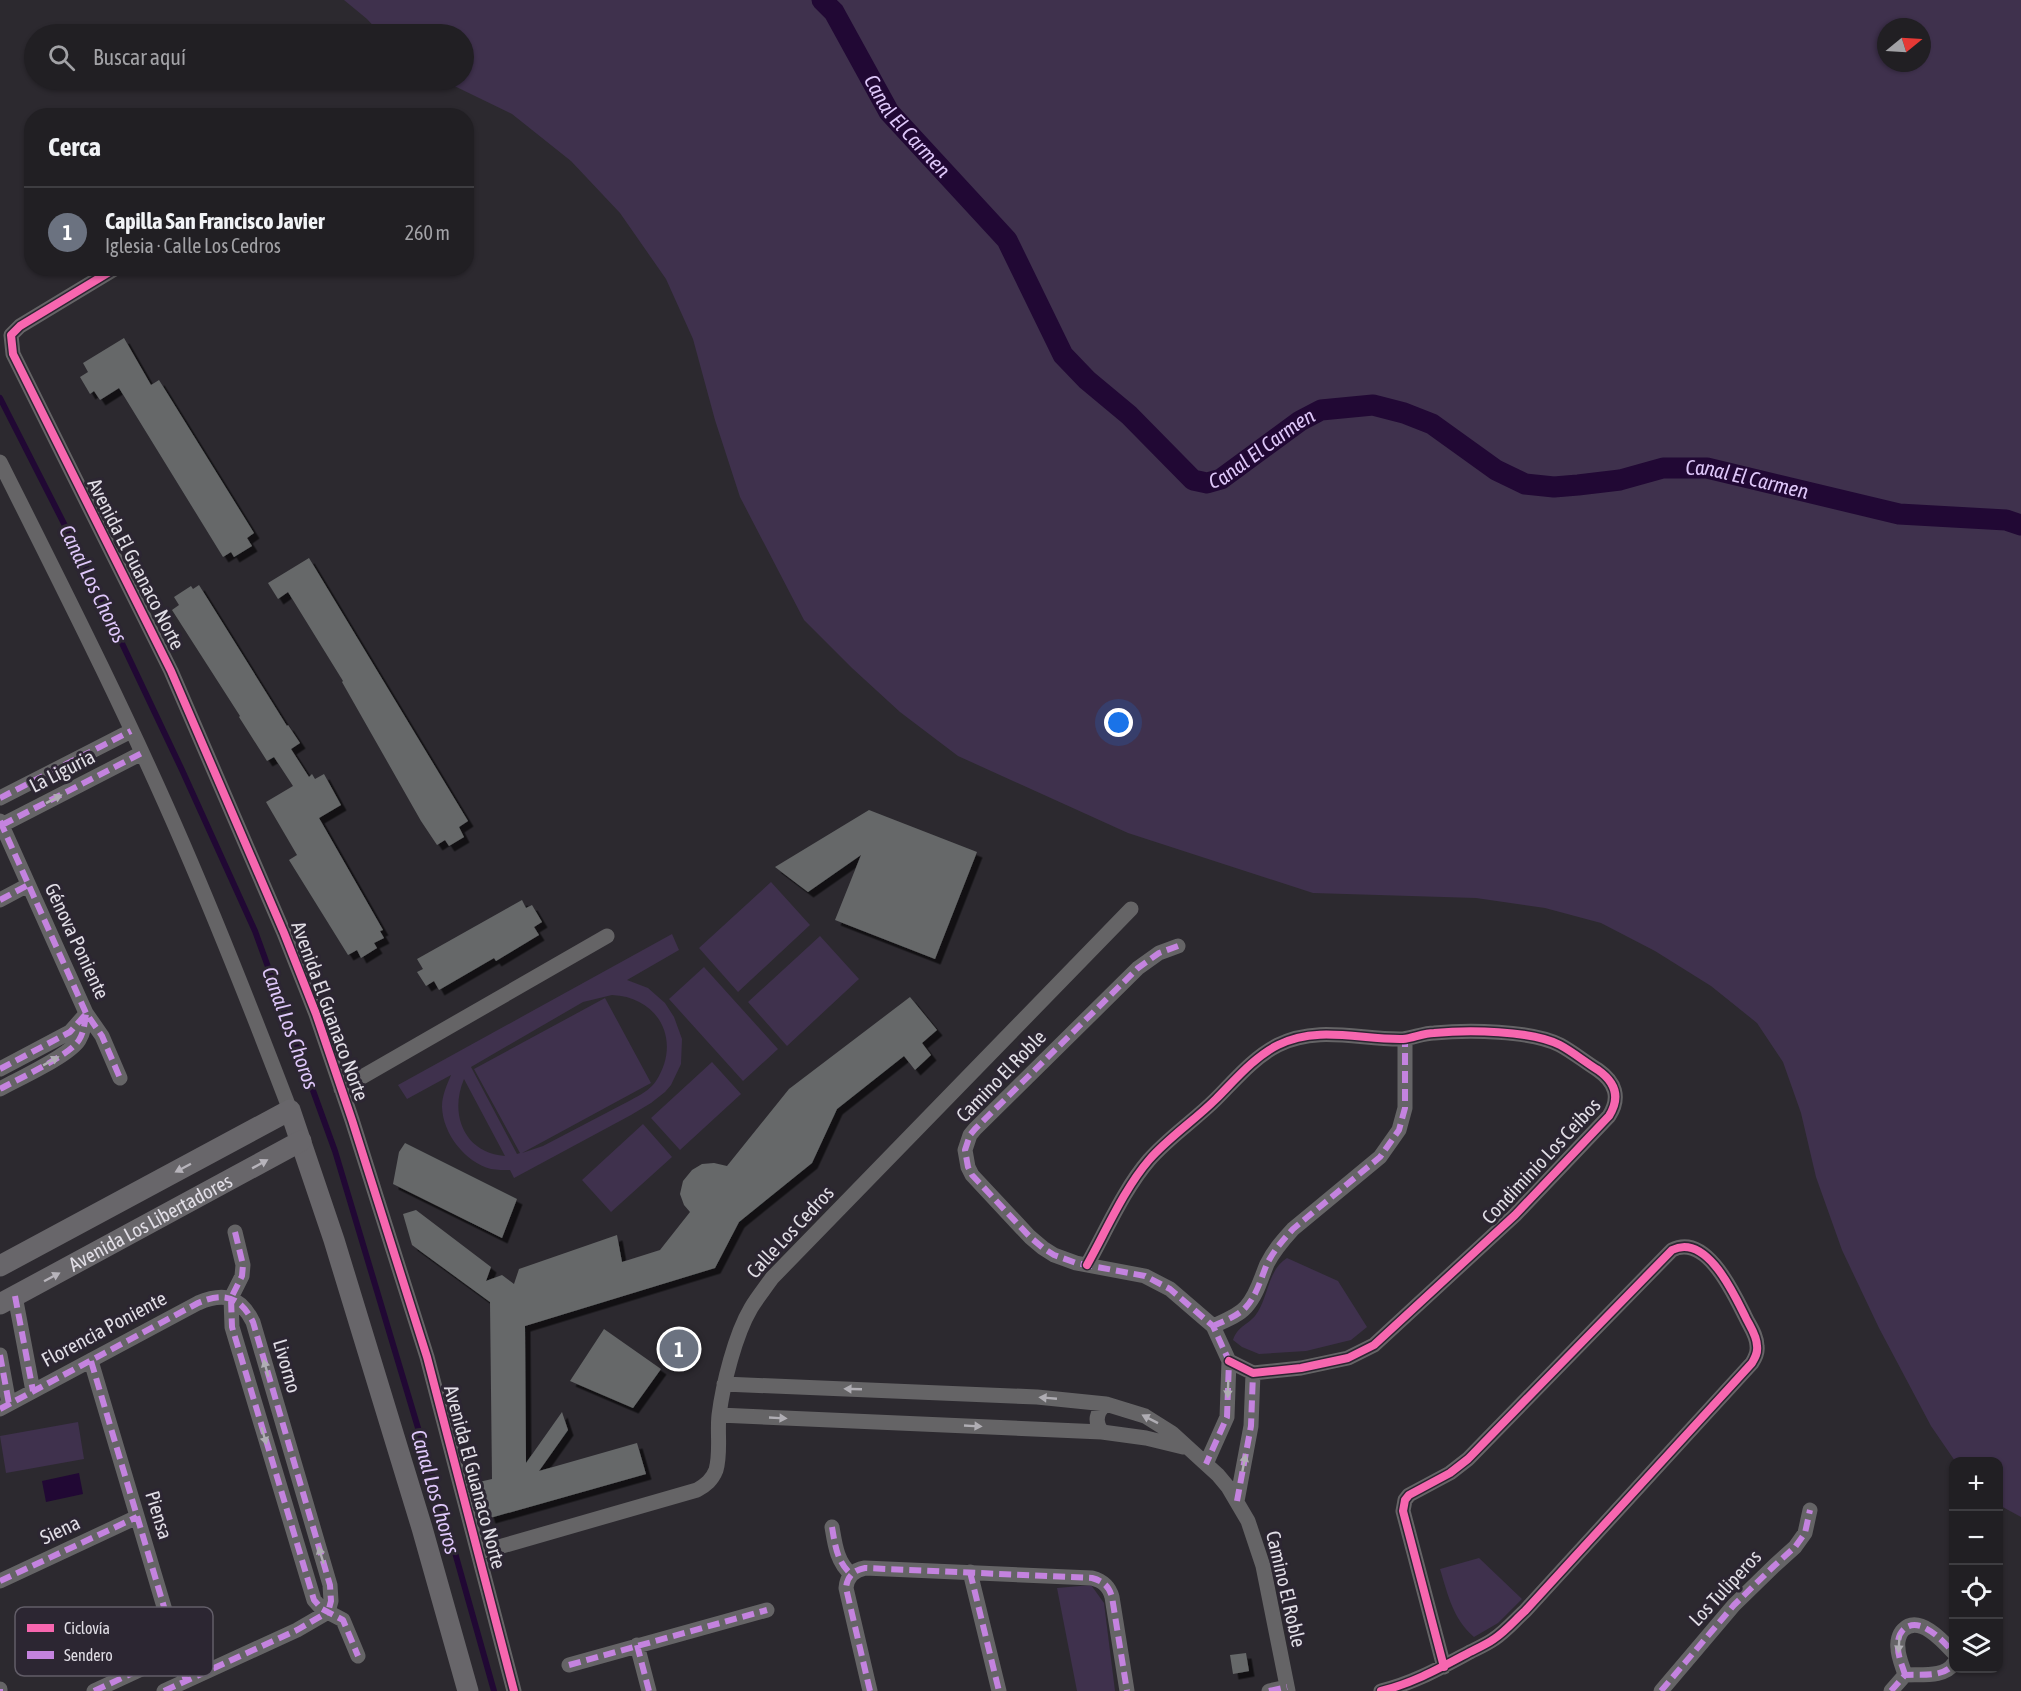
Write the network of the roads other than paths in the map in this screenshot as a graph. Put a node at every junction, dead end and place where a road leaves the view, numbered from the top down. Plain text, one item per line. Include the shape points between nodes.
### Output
1 (103, 276) edge
2 (0, 462) edge
3 (131, 731) junction
4 (142, 753) junction
5 (0, 798) edge
6 (1, 823) edge
7 (28, 885) junction
8 (0, 900) edge
9 (1131, 909) dead end
10 (607, 936) dead end
11 (1178, 946) dead end
12 (86, 1013) junction
13 (1405, 1039) junction
14 (0, 1069) edge
15 (120, 1078) dead end
16 (0, 1089) edge
17 (341, 1089) junction
18 (290, 1110) junction
19 (301, 1141) junction
20 (128, 1197) junction
21 (144, 1227) junction
22 (235, 1232) dead end
23 (1087, 1265) junction
24 (0, 1266) edge
25 (231, 1298) junction
26 (8, 1300) edge
27 (1213, 1326) junction
28 (0, 1355) edge
29 (91, 1361) junction
30 (1229, 1361) junction
31 (1253, 1373) junction
32 (724, 1384) junction
33 (33, 1391) junction
34 (1106, 1404) junction
35 (4, 1407) edge
36 (719, 1415) junction
37 (1102, 1432) junction
38 (1186, 1448) junction
39 (290, 1453) junction
40 (271, 1460) junction
41 (1206, 1464) junction
42 (1237, 1501) junction
43 (1810, 1510) dead end
44 (137, 1516) junction
45 (832, 1527) dead end
46 (478, 1553) junction
47 (970, 1572) junction
48 (851, 1574) junction
49 (0, 1581) edge
50 (164, 1607) edge
51 (767, 1610) dead end
52 (328, 1612) junction
53 (637, 1645) junction
54 (1949, 1649) edge
55 (358, 1656) dead end
56 (569, 1665) dead end
57 (1444, 1667) junction
58 (213, 1669) edge
59 (1949, 1669) edge
60 (126, 1676) edge
61 (185, 1676) edge
62 (197, 1676) edge
63 (1905, 1676) junction
64 (186, 1681) junction
65 (1287, 1689) edge
66 (94, 1691) edge
67 (164, 1691) edge
68 (468, 1691) edge
69 (514, 1691) edge
70 (649, 1691) edge
71 (870, 1691) edge
72 (999, 1691) edge
73 (1127, 1691) edge
74 (1269, 1691) edge
75 (1381, 1691) edge
76 (1661, 1691) edge
77 (1891, 1691) edge

1 - 17 street, Avenida El Guanaco Norte via 20,326 10,334 10,344 194,723 284,933
2 - 3 street
3 - 4 street
3 - 5 street, La Liguria
6 -> 4 street, La Liguria
4 - 18 street via 188,856
6 - 7 street, Génova Poniente
7 - 8 street
7 - 12 street, Génova Poniente
9 - 32 street, Calle Los Cedros via 772,1278 750,1310
10 - 17 street
11 - 23 street, Camino El Roble via 1158,953 1138,968 975,1129 967,1142 965,1159 972,1175 1030,1237 1054,1255
12 - 14 street via 70,1032
12 - 15 street, Génova Poniente via 102,1036
16 -> 12 street via 68,1052 79,1041
13 - 23 street, Condiminio Los Ceibos via 1313,1035 1288,1040 1264,1053 1150,1158
13 - 27 street via 1405,1108 1394,1140 1380,1157 1283,1240 1245,1308
13 - 31 street, Condiminio Los Ceibos via 1435,1032 1520,1034 1548,1040 1607,1077 1615,1088 1616,1102 1609,1116 1515,1215 1374,1345 1325,1364
17 - 46 street, Avenida El Guanaco Norte via 427,1357
18 - 19 street
18 -> 20 street, Avenida Los Libertadores
21 -> 19 street, Avenida Los Libertadores
19 - 68 street via 422,1527
20 - 21 street via 142,1209
20 - 24 street, Avenida Los Libertadores
26 -> 21 street, Avenida Los Libertadores
22 - 25 street via 243,1265
23 - 27 street via 1144,1276 1170,1289
25 - 29 street, Florencia Poniente via 213,1297 198,1303
39 -> 25 street, Livorno via 253,1322
25 -> 40 street via 232,1327
26 - 33 street
27 - 30 street
28 - 35 street
29 - 33 street, Florencia Poniente
29 - 44 street, Piensa
30 - 31 street
30 -> 41 street via 1227,1417
42 -> 31 street via 1251,1426
34 -> 32 street, Camino El Roble via 1037,1397
32 - 36 street, Calle Los Cedros
33 - 35 street, Florencia Poniente
34 - 37 street via 1097,1419
38 -> 34 street, Camino El Roble via 1172,1433 1145,1416
36 -> 37 street, Camino El Roble
36 - 46 street, Calle Los Cedros via 717,1464 705,1486
37 - 38 street, Camino El Roble
38 - 41 street, Camino El Roble
39 - 40 street
52 -> 39 street, Livorno via 330,1585
40 - 52 street via 314,1600
41 - 42 street, Camino El Roble
42 - 65 street, Camino El Roble via 1257,1543
43 - 76 street, Los Tuliperos via 1805,1533 1795,1547 1734,1605
44 - 49 street, Siena
44 - 50 street, Piensa
45 - 48 street via 837,1556
46 - 69 street, Avenida El Guanaco Norte
47 - 48 street via 865,1568
47 - 72 street
47 - 73 street via 1092,1578 1106,1584 1112,1597
48 - 71 street via 846,1588
51 - 53 street
52 - 55 street via 346,1623
52 - 58 street
53 - 56 street
53 - 70 street
54 -> 63 street via 1925,1628 1910,1625 1900,1634 1897,1646
57 - 57 street via 1492,1640 1525,1611 1755,1357 1756,1340 1730,1287 1714,1265 1693,1248 1672,1250 1468,1459 1405,1500 1403,1512
57 - 75 street
59 - 63 street
60 - 66 street
61 - 64 street, Piensa
62 - 64 street
63 - 77 street
64 - 67 street
65 - 74 street

